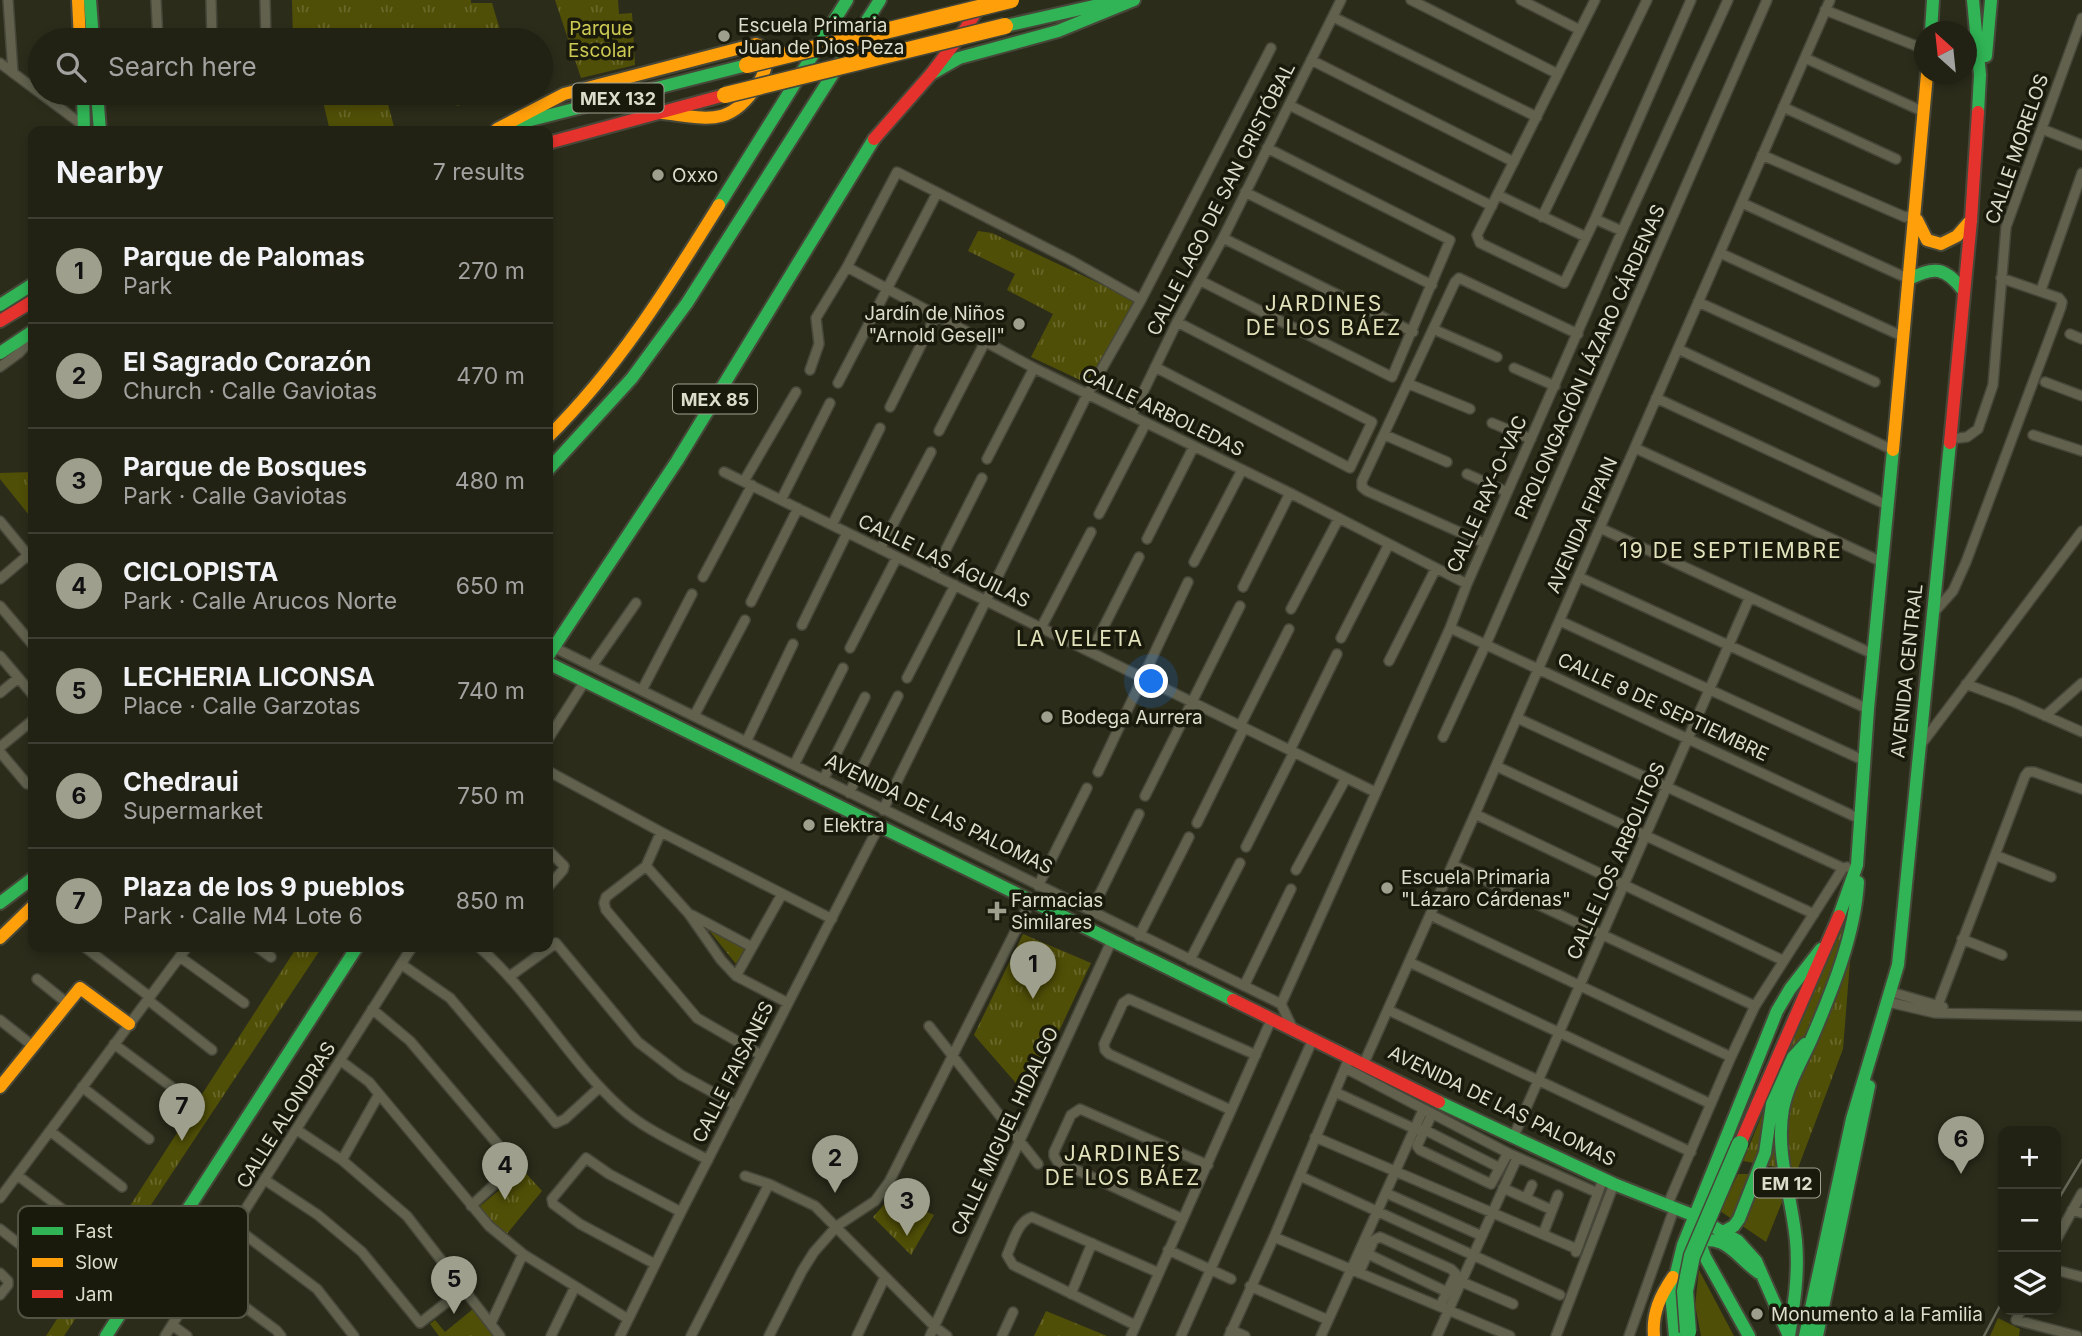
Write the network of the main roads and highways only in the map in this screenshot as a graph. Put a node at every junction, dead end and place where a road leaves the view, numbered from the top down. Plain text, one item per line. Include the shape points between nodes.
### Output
1 (78, 0) edge
2 (90, 0) edge
3 (847, 0) edge
4 (880, 0) edge
5 (983, 0) edge
6 (1010, 0) edge
7 (1121, 0) edge
8 (1134, 0) edge
9 (1933, 0) edge
10 (1973, 0) edge
11 (1991, 0) edge
12 (1932, 21) edge
13 (79, 28) edge
14 (92, 28) edge
15 (931, 74) junction
16 (1980, 75) junction
17 (1926, 84) edge
18 (553, 99) edge
19 (83, 105) edge
20 (98, 105) edge
21 (541, 105) edge
22 (662, 113) junction
23 (84, 126) edge
24 (100, 126) edge
25 (500, 126) edge
26 (509, 126) edge
27 (553, 142) edge
28 (1915, 214) junction
29 (1971, 220) junction
30 (1909, 279) junction
31 (28, 287) edge
32 (1963, 290) junction
33 (28, 304) edge
34 (0, 305) edge
35 (0, 321) edge
36 (28, 334) edge
37 (0, 353) edge
38 (553, 432) edge
39 (553, 465) edge
40 (553, 648) edge
41 (553, 664) edge
42 (1852, 869) junction
43 (28, 882) edge
44 (0, 903) edge
45 (28, 911) edge
46 (0, 938) edge
47 (1826, 944) junction
48 (354, 952) edge
49 (1882, 1020) junction
50 (129, 1024) road end
51 (1812, 1036) junction
52 (0, 1087) edge
53 (190, 1206) edge
54 (1695, 1216) junction
55 (1723, 1232) junction
56 (1691, 1242) junction
57 (1760, 1273) junction
58 (1673, 1277) junction
59 (118, 1318) edge
60 (1684, 1335) edge
61 (106, 1336) edge
62 (1654, 1336) edge
63 (1661, 1336) edge
64 (1749, 1336) edge
65 (1789, 1336) edge
66 (1805, 1336) edge
67 (1817, 1336) edge

1 - 13 main road
2 - 14 main road
3 - 38 main road via 655,308
4 - 39 main road via 687,303 632,378
5 - 15 main road, MEX 85
6 - 26 main road, MEX 132, bridge
7 - 22 main road, MEX 132, bridge
8 - 15 main road via 1014,45 960,56
9 - 12 main road
10 - 16 main road, AVENIDA CENTRAL
11 - 16 main road
15 - 40 main road, MEX 85 via 875,137 677,461
16 - 29 main road, AVENIDA CENTRAL
17 - 28 main road, AVENIDA CENTRAL
18 - 22 main road via 756,44 768,51 768,61 750,96 737,111 714,117
19 - 23 main road
20 - 24 main road
21 - 25 main road
22 - 27 main road, MEX 132
28 - 29 main road via 1920,233 1931,243 1946,244
28 - 30 main road, AVENIDA CENTRAL
29 - 32 main road, AVENIDA CENTRAL
30 - 32 main road via 1935,269 1949,274
30 - 42 main road, AVENIDA CENTRAL
31 - 34 main road
32 - 49 main road, AVENIDA CENTRAL via 1905,908 1898,965
33 - 35 main road
36 - 37 main road
41 - 54 main road, AVENIDA DE LAS PALOMAS via 588,673 1034,893 1112,940 1313,1039 1513,1150
42 - 47 main road, AVENIDA CENTRAL
42 - 51 main road via 1858,896
43 - 44 main road
45 - 46 main road
47 - 54 main road via 1777,1011
47 - 60 main road, AVENIDA CENTRAL, bridge via 1692,1256
48 - 53 main road
49 - 66 main road, AVENIDA CENTRAL via 1852,1119
49 - 67 main road
50 - 52 main road via 79,988
51 - 55 main road via 1783,1076 1772,1104 1765,1153 1739,1219
51 - 65 main road, EM 12 via 1789,1087 1781,1119 1797,1256
54 - 55 main road, AVENIDA DE LAS PALOMAS
54 - 56 main road
55 - 57 main road, AVENIDA DE LAS PALOMAS via 1748,1250
56 - 57 main road via 1708,1238 1726,1244
56 - 58 main road
56 - 64 main road via 1705,1256
57 - 65 main road, AVENIDA DE LAS PALOMAS
58 - 60 main road via 1671,1294
58 - 62 main road via 1658,1301
58 - 63 main road via 1660,1317
59 - 61 main road

